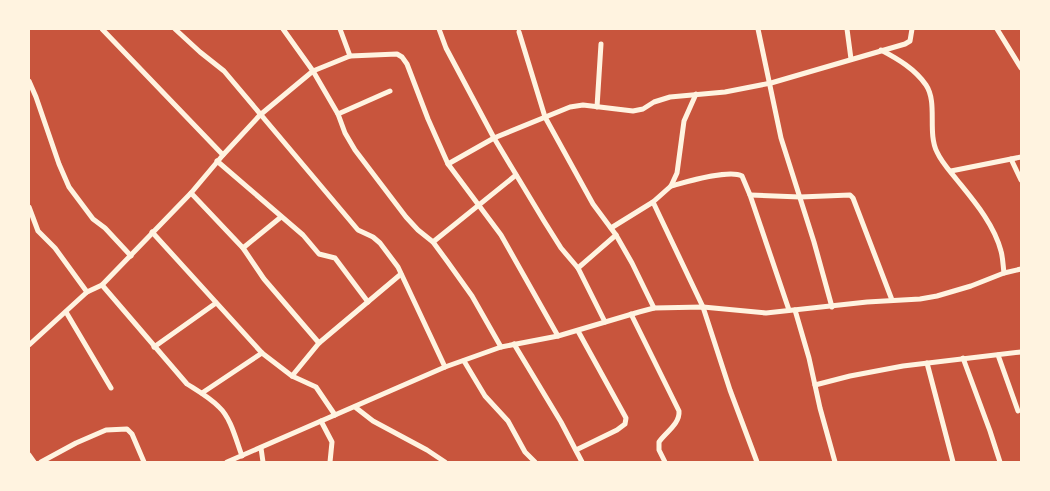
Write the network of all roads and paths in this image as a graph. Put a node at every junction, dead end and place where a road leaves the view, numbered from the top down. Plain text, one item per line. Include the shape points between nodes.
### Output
1 (102, 29) edge
2 (175, 29) edge
3 (283, 29) edge
4 (340, 29) edge
5 (439, 29) edge
6 (758, 29) edge
7 (847, 29) edge
8 (912, 29) edge
9 (997, 29) edge
10 (519, 32) dead end
11 (601, 44) dead end
12 (881, 50) junction
13 (350, 56) junction
14 (851, 59) junction
15 (1021, 68) edge
16 (314, 71) junction
17 (29, 82) edge
18 (771, 83) junction
19 (390, 91) dead end
20 (696, 94) junction
21 (597, 107) junction
22 (338, 114) junction
23 (260, 115) junction
24 (545, 117) junction
25 (494, 138) junction
26 (223, 155) junction
27 (1021, 157) edge
28 (1011, 159) junction
29 (218, 161) junction
30 (448, 164) junction
31 (951, 171) junction
32 (516, 175) junction
33 (1021, 180) edge
34 (671, 186) junction
35 (192, 193) junction
36 (750, 195) junction
37 (800, 197) junction
38 (653, 202) junction
39 (479, 207) junction
40 (29, 208) edge
41 (281, 217) junction
42 (611, 228) junction
43 (152, 232) junction
44 (616, 235) junction
45 (433, 242) junction
46 (243, 248) junction
47 (131, 256) junction
48 (578, 268) junction
49 (1021, 269) edge
50 (401, 274) junction
51 (1004, 274) junction
52 (102, 285) junction
53 (87, 292) junction
54 (892, 300) junction
55 (368, 302) junction
56 (216, 303) junction
57 (703, 307) junction
58 (832, 307) junction
59 (654, 308) junction
60 (789, 310) junction
61 (795, 310) junction
62 (66, 312) junction
63 (631, 314) junction
64 (605, 322) junction
65 (578, 331) junction
66 (558, 336) junction
67 (319, 343) junction
68 (514, 344) junction
69 (29, 345) edge
70 (154, 346) junction
71 (501, 347) junction
72 (1021, 352) edge
73 (262, 353) junction
74 (998, 355) junction
75 (963, 358) junction
76 (464, 361) junction
77 (927, 363) junction
78 (445, 367) junction
79 (292, 376) junction
80 (815, 385) junction
81 (111, 388) dead end
82 (202, 393) junction
83 (355, 407) junction
84 (1018, 412) dead end
85 (335, 415) junction
86 (321, 422) junction
87 (261, 448) junction
88 (576, 450) junction
89 (29, 455) edge
90 (242, 456) junction
91 (34, 462) edge
92 (41, 462) edge
93 (144, 462) edge
94 (227, 462) edge
95 (263, 462) edge
96 (330, 462) edge
97 (445, 462) edge
98 (535, 462) edge
99 (582, 462) edge
100 (665, 462) edge
101 (757, 462) edge
102 (835, 462) edge
103 (953, 462) edge
104 (1000, 462) edge

1 - 26 street
2 - 23 street via 224,71
3 - 16 street
4 - 13 street
5 - 25 street
6 - 18 street
7 - 14 street
8 - 12 street via 910,41
9 - 15 street
10 - 24 street
11 - 21 street
12 - 14 street
12 - 31 street via 900,60 926,86 930,94 932,140 936,152
13 - 16 street
13 - 30 street via 389,53 402,57
14 - 18 street
16 - 22 street
16 - 23 street
17 - 47 street via 69,187 93,219
18 - 20 street
18 - 37 street via 781,138
19 - 22 street
20 - 21 street via 670,97 633,111
20 - 34 street via 684,121 677,173
21 - 24 street via 570,107
22 - 45 street via 355,150 372,174 406,217
23 - 26 street
23 - 50 street via 358,230 380,243
24 - 25 street
24 - 42 street via 593,204
25 - 30 street
25 - 32 street
26 - 29 street
27 - 28 street
28 - 31 street
28 - 33 street
29 - 35 street
29 - 41 street
30 - 39 street
31 - 51 street via 980,209 998,241
32 - 39 street
32 - 48 street via 561,248
34 - 36 street via 738,174
34 - 38 street
35 - 43 street
35 - 46 street
36 - 37 street
36 - 60 street
37 - 54 street via 850,195 853,198
37 - 58 street
38 - 42 street
38 - 57 street
39 - 45 street
39 - 66 street via 501,235
40 - 53 street via 38,231 56,248
41 - 46 street
41 - 55 street via 319,254 335,258
42 - 44 street
43 - 47 street
43 - 56 street
44 - 48 street
44 - 59 street
45 - 71 street via 472,296
46 - 67 street via 280,299
47 - 52 street
48 - 64 street
49 - 51 street
50 - 55 street
50 - 78 street
51 - 54 street via 937,296
52 - 53 street
52 - 70 street
53 - 62 street
54 - 58 street
55 - 67 street
56 - 70 street
56 - 73 street
57 - 59 street
57 - 60 street via 766,313
57 - 101 street
58 - 61 street
59 - 63 street
60 - 61 street
61 - 80 street
62 - 69 street
62 - 81 street
63 - 64 street
63 - 100 street via 679,411 677,421 659,442
64 - 65 street
65 - 66 street
65 - 88 street via 626,418 625,424 617,430
66 - 68 street
67 - 79 street
68 - 71 street
68 - 88 street
70 - 82 street via 187,384
71 - 76 street
72 - 74 street
73 - 79 street
73 - 82 street
74 - 75 street
74 - 84 street
75 - 77 street
75 - 104 street
76 - 78 street
76 - 98 street via 485,396 508,422 525,452
77 - 80 street
77 - 103 street
78 - 83 street
79 - 85 street via 316,387
80 - 102 street
82 - 90 street via 227,417
83 - 85 street
83 - 97 street via 373,421
85 - 86 street
86 - 87 street
86 - 96 street via 332,442
87 - 90 street
87 - 95 street
88 - 99 street
89 - 91 street
90 - 94 street
92 - 93 street via 106,430 127,429

